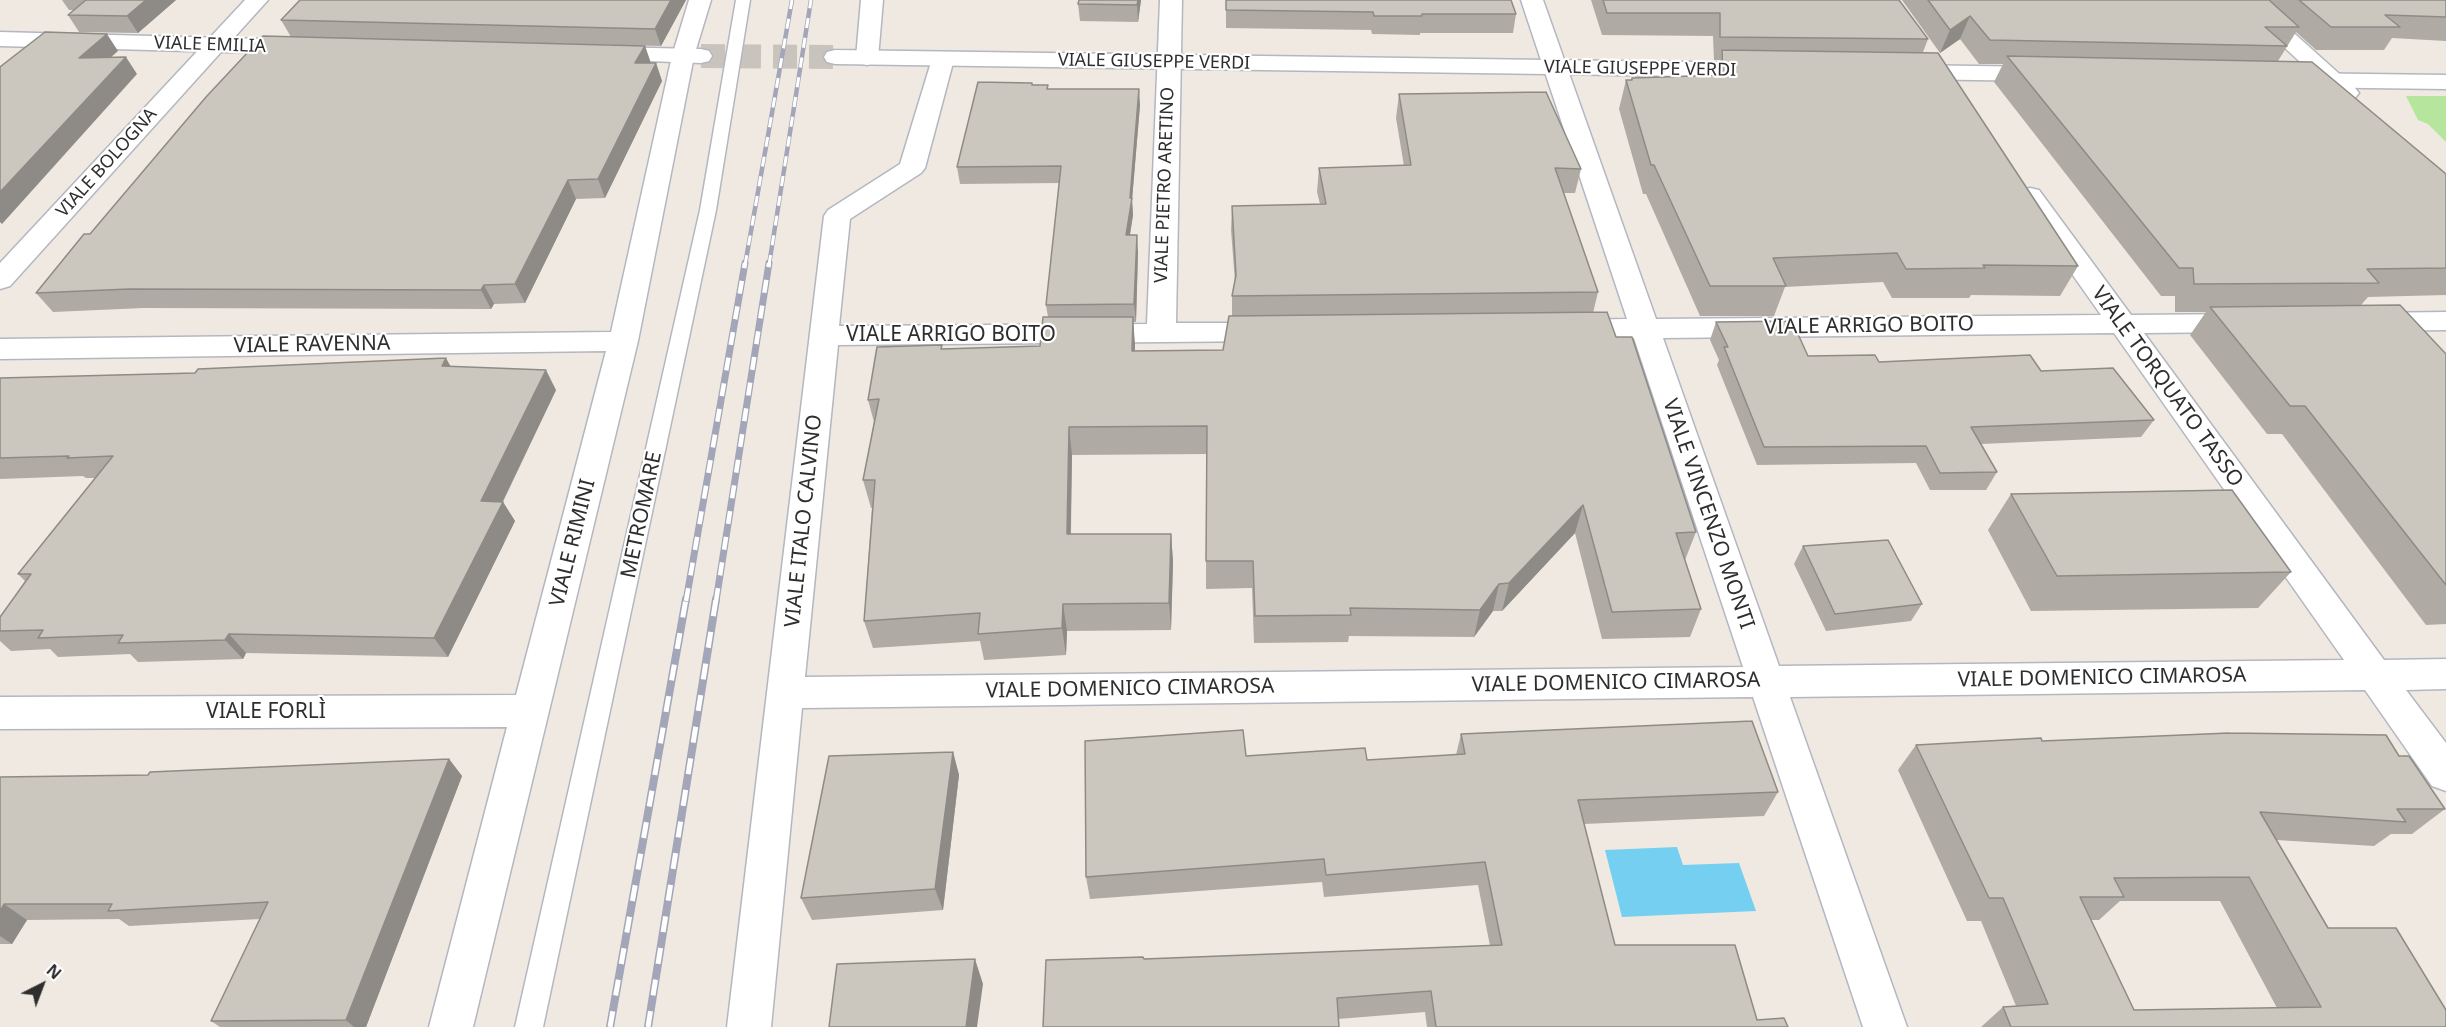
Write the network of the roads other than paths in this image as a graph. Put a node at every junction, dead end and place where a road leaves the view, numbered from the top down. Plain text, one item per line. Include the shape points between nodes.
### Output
1 (257, 0) edge
2 (700, 0) edge
3 (743, 0) edge
4 (872, 0) edge
5 (1171, 0) edge
6 (1532, 0) edge
7 (2244, 0) edge
8 (0, 41) edge
9 (213, 45) junction
10 (319, 48) edge
11 (578, 53) edge
12 (692, 56) junction
13 (835, 57) tunnel mouth
14 (867, 58) junction
15 (942, 59) junction
16 (1169, 63) junction
17 (1934, 63) junction
18 (1554, 68) junction
19 (1779, 70) edge
20 (1883, 71) edge
21 (2060, 75) edge
22 (2262, 79) edge
23 (2334, 81) junction
24 (2446, 82) edge
25 (1962, 101) edge
26 (2360, 105) edge
27 (2010, 169) edge
28 (0, 280) edge
29 (2446, 321) edge
30 (2342, 322) edge
31 (2272, 323) edge
32 (2122, 324) junction
33 (1644, 328) junction
34 (1538, 330) edge
35 (1302, 332) edge
36 (1161, 333) junction
37 (825, 336) junction
38 (623, 341) junction
39 (0, 349) edge
40 (2446, 674) edge
41 (2374, 675) junction
42 (1766, 681) junction
43 (786, 693) junction
44 (532, 711) junction
45 (0, 713) edge
46 (2446, 774) edge
47 (451, 1027) edge
48 (529, 1027) edge
49 (749, 1027) edge
50 (1885, 1027) edge

1 - 9 street, VIALE BOLOGNA
2 - 12 street, VIALE RIMINI
3 - 48 lane, METROMARE via 708,210
4 - 14 street
5 - 16 street, VIALE PIETRO ARETINO
6 - 18 street, VIALE VINCENZO MONTI
7 - 23 street
8 - 9 street, VIALE EMILIA
9 - 10 street, VIALE EMILIA
9 - 28 street, VIALE BOLOGNA
11 - 12 street
12 - 38 street, VIALE RIMINI
13 - 14 street, VIALE GIUSEPPE VERDI
14 - 15 street, VIALE GIUSEPPE VERDI
15 - 16 street, VIALE GIUSEPPE VERDI
15 - 37 street, VIALE ITALO CALVINO via 912,168 837,216
16 - 18 street, VIALE GIUSEPPE VERDI
16 - 36 street, VIALE PIETRO ARETINO
17 - 20 street
17 - 21 street
17 - 25 street
18 - 19 street, VIALE GIUSEPPE VERDI
18 - 33 street, VIALE VINCENZO MONTI
22 - 23 street
23 - 24 street
23 - 26 street
27 - 32 street, VIALE TORQUATO TASSO
29 - 30 street
31 - 32 street, VIALE ARRIGO BOITO
32 - 33 street, VIALE ARRIGO BOITO
32 - 41 street, VIALE TORQUATO TASSO
33 - 34 street, VIALE ARRIGO BOITO
33 - 42 street, VIALE VINCENZO MONTI
35 - 36 street, VIALE ARRIGO BOITO
36 - 37 street, VIALE ARRIGO BOITO
37 - 43 street, VIALE ITALO CALVINO
38 - 39 street, VIALE RAVENNA
38 - 44 street, VIALE RIMINI
40 - 41 street, VIALE DOMENICO CIMAROSA
41 - 42 street, VIALE DOMENICO CIMAROSA
41 - 46 street, VIALE TORQUATO TASSO
42 - 43 street, VIALE DOMENICO CIMAROSA
42 - 50 street, VIALE VINCENZO MONTI
43 - 49 street, VIALE ITALO CALVINO
44 - 45 street, VIALE FORLÌ
44 - 47 street, VIALE RIMINI

